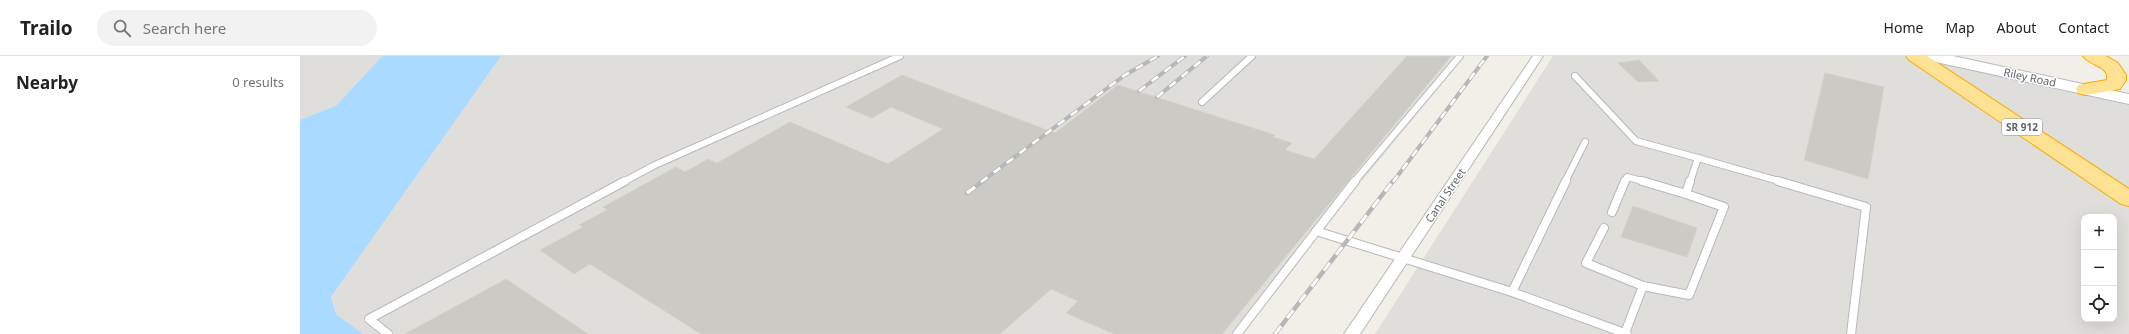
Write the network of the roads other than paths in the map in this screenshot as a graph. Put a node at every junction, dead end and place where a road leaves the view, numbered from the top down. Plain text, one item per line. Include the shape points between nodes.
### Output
1 (900, 56) edge
2 (1252, 56) edge
3 (1460, 56) edge
4 (1538, 56) edge
5 (1915, 56) edge
6 (1931, 56) edge
7 (1978, 56) edge
8 (2092, 56) edge
9 (2106, 56) edge
10 (2129, 63) edge
11 (1575, 76) dead end
12 (2121, 87) edge
13 (2085, 89) junction
14 (2129, 99) edge
15 (1202, 102) dead end
16 (1585, 142) dead end
17 (1698, 158) junction
18 (1686, 194) junction
19 (2129, 199) edge
20 (1612, 212) dead end
21 (1604, 228) dead end
22 (1316, 231) junction
23 (1404, 257) junction
24 (1643, 286) junction
25 (1512, 292) junction
26 (388, 334) edge
27 (1237, 334) edge
28 (1352, 334) edge
29 (1626, 334) edge
30 (1851, 334) edge

1 - 26 lane via 655,166 370,319
2 - 15 lane
3 - 22 lane
4 - 23 street, Canal Street
5 - 19 highway, SR 912
6 - 13 main road, Riley Road
7 - 12 main road, Riley Road
8 - 12 highway via 2116,70
9 - 10 highway
11 - 17 lane via 1636,141
12 - 13 highway
13 - 14 main road, Riley Road
16 - 25 lane
17 - 18 lane
17 - 30 lane via 1866,207
18 - 20 lane via 1627,177
18 - 24 lane via 1724,207 1689,295
21 - 24 lane via 1586,263
22 - 23 lane
22 - 27 lane
23 - 25 lane
23 - 28 street, Canal Street
24 - 29 lane
25 - 29 lane

